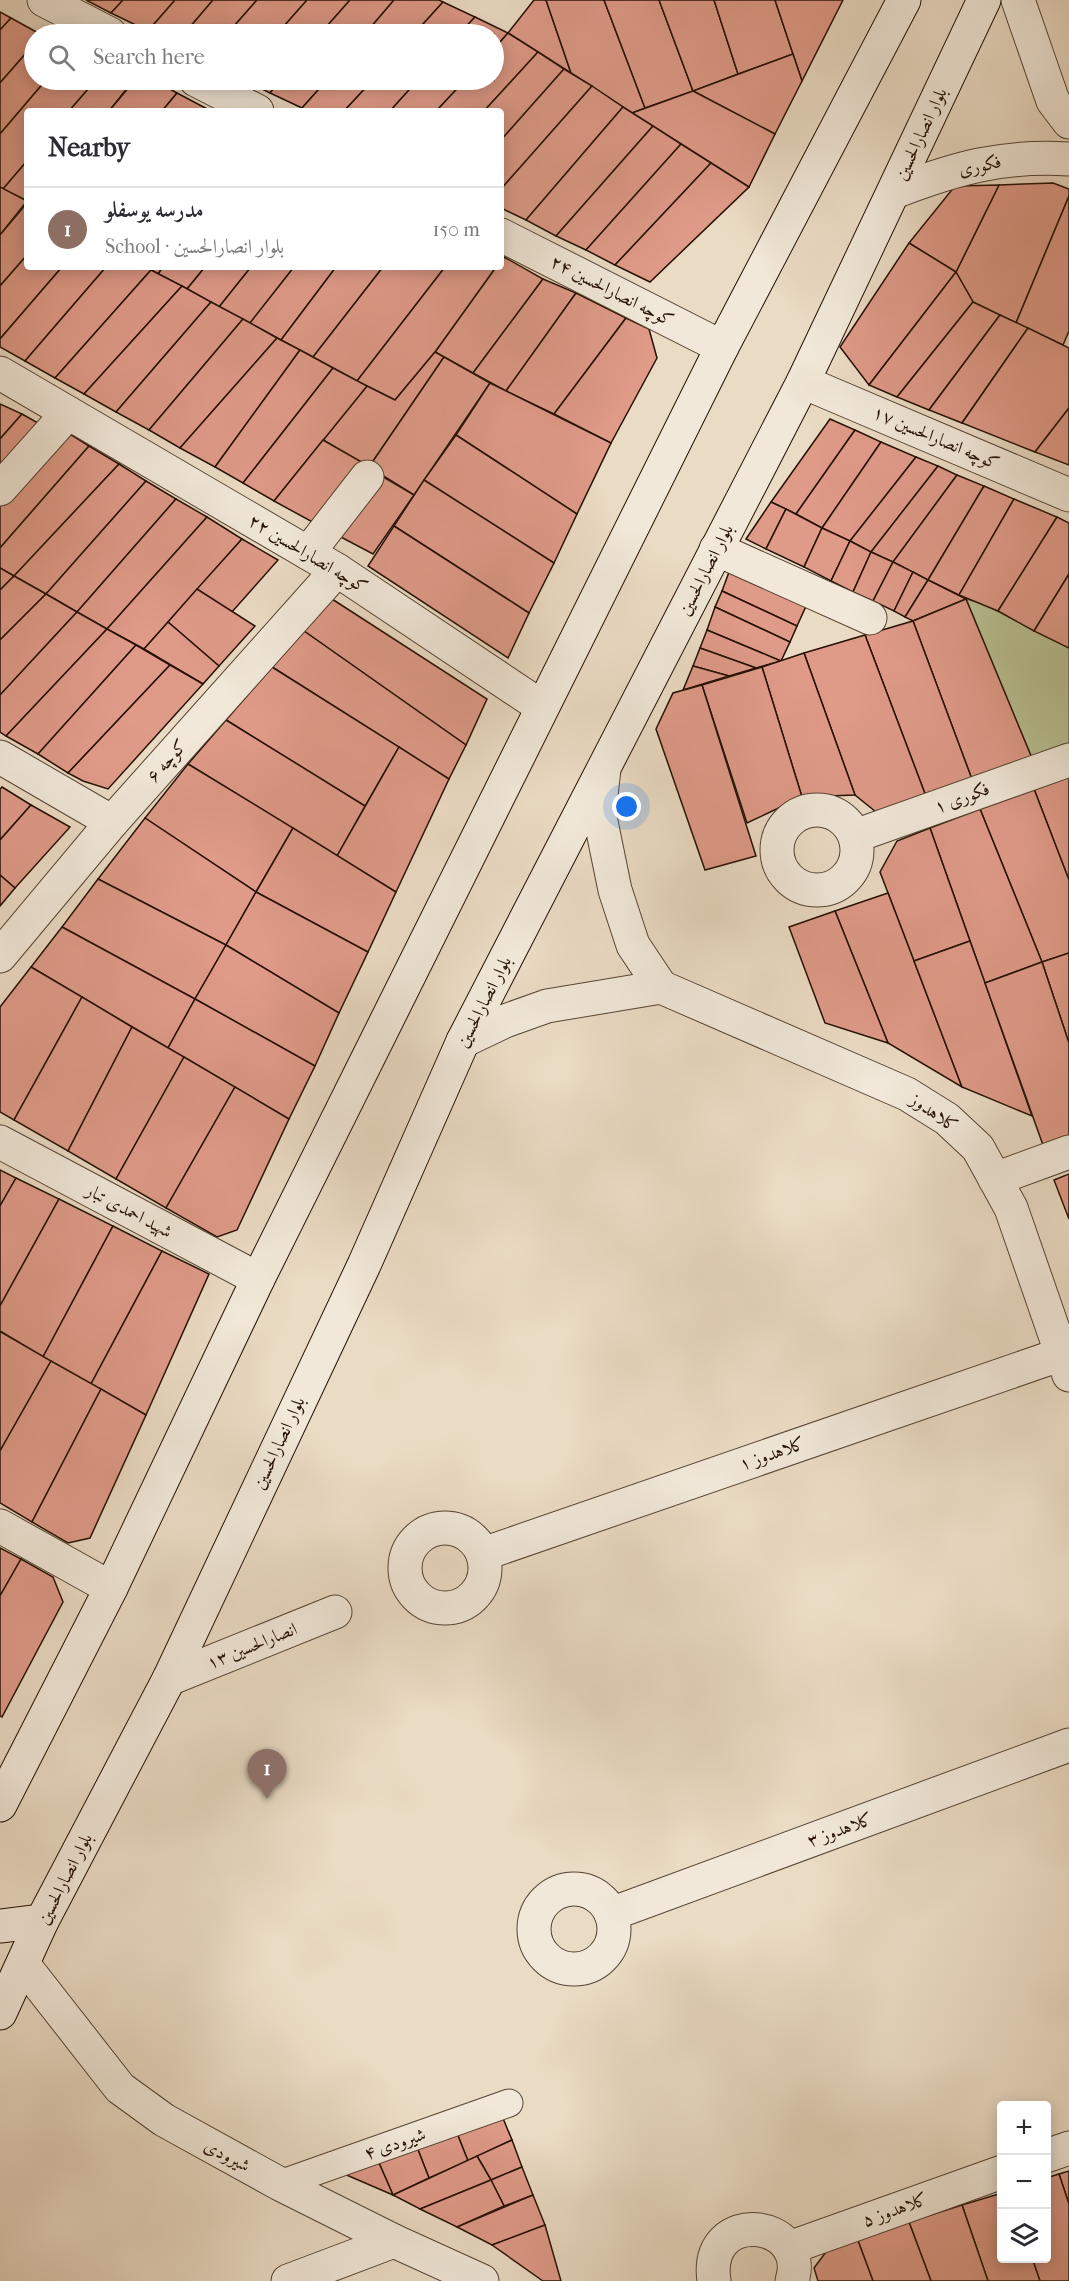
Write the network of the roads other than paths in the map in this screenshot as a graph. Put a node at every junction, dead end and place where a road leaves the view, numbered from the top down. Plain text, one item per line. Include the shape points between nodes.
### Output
1 (44, 0) edge
2 (904, 0) edge
3 (984, 0) edge
4 (1018, 0) edge
5 (91, 24) edge
6 (213, 90) edge
7 (244, 108) edge
8 (1069, 122) edge
9 (1069, 159) edge
10 (894, 192) junction
11 (504, 237) edge
12 (722, 347) junction
13 (0, 373) edge
14 (803, 382) junction
15 (68, 413) junction
16 (367, 477) dead end
17 (0, 489) edge
18 (1069, 495) edge
19 (717, 549) junction
20 (308, 553) junction
21 (337, 570) junction
22 (870, 618) dead end
23 (542, 707) junction
24 (0, 757) edge
25 (1069, 760) edge
26 (604, 768) junction
27 (112, 822) junction
28 (855, 836) dead end
29 (0, 956) edge
30 (661, 987) junction
31 (463, 1041) junction
32 (0, 1142) edge
33 (1069, 1152) edge
34 (995, 1179) junction
35 (258, 1280) junction
36 (1065, 1364) edge
37 (0, 1527) edge
38 (483, 1554) dead end
39 (111, 1588) junction
40 (335, 1612) dead end
41 (169, 1679) junction
42 (1069, 1745) edge
43 (0, 1805) edge
44 (611, 1914) dead end
45 (42, 1921) junction
46 (0, 1926) edge
47 (8, 1961) edge
48 (0, 1994) edge
49 (0, 2013) edge
50 (509, 2103) dead end
51 (1069, 2148) edge
52 (1050, 2155) edge
53 (997, 2174) edge
54 (280, 2184) junction
55 (394, 2241) junction
56 (789, 2248) junction
57 (288, 2281) edge
58 (482, 2281) edge
59 (714, 2281) edge
60 (792, 2281) edge

1 - 5 street
2 - 12 street
3 - 10 street, بلوار انصارالحسین
4 - 8 street via 1053,101
6 - 7 street
9 - 10 street, فکوری via 1029,157 978,165
10 - 14 street, بلوار انصارالحسین
11 - 12 street, کوچه انصارالحسین ۲۴
12 - 23 street
13 - 15 street, کوچه انصارالحسین ۲۲
14 - 18 street, کوچه انصارالحسین ۱۷
14 - 19 street, بلوار انصارالحسین
15 - 17 street
15 - 20 street, کوچه انصارالحسین ۲۲
16 - 20 street
19 - 22 street
19 - 26 street, بلوار انصارالحسین
20 - 21 street, کوچه انصارالحسین ۲۲
21 - 23 street, کوچه انصارالحسین ۲۲
21 - 27 street, کوچه ۶
23 - 35 street
24 - 27 street
25 - 28 street, فکوری ۱
26 - 30 street via 599,812 615,890 633,945
26 - 31 street, بلوار انصارالحسین
27 - 29 street, کوچه ۶
30 - 31 street via 547,1006
30 - 34 street, کلاهدوز via 907,1094 947,1119 978,1148
31 - 41 street, بلوار انصارالحسین via 364,1265
32 - 35 street, شهید احمدی تبار
33 - 34 street
34 - 36 street, کلاهدوز via 1011,1208
35 - 39 street
36 - 38 street, کلاهدوز ۱
37 - 39 street
39 - 43 street
40 - 41 street, انصارالحسین ۱۳
41 - 45 street, بلوار انصارالحسین
42 - 44 street, کلاهدوز ۳
45 - 46 street
45 - 47 street, بلوار انصارالحسین
47 - 48 street
47 - 49 street, بلوار انصارالحسین
47 - 54 street, شیرودی via 120,2088 189,2136
50 - 54 lane, شیرودی ۴
51 - 52 street
53 - 56 street, کلاهدوز ۵
54 - 55 street, شیرودی
55 - 57 street
55 - 58 street, شیرودی
56 - 59 street via 769,2230 742,2230 731,2235 718,2250
56 - 60 street

